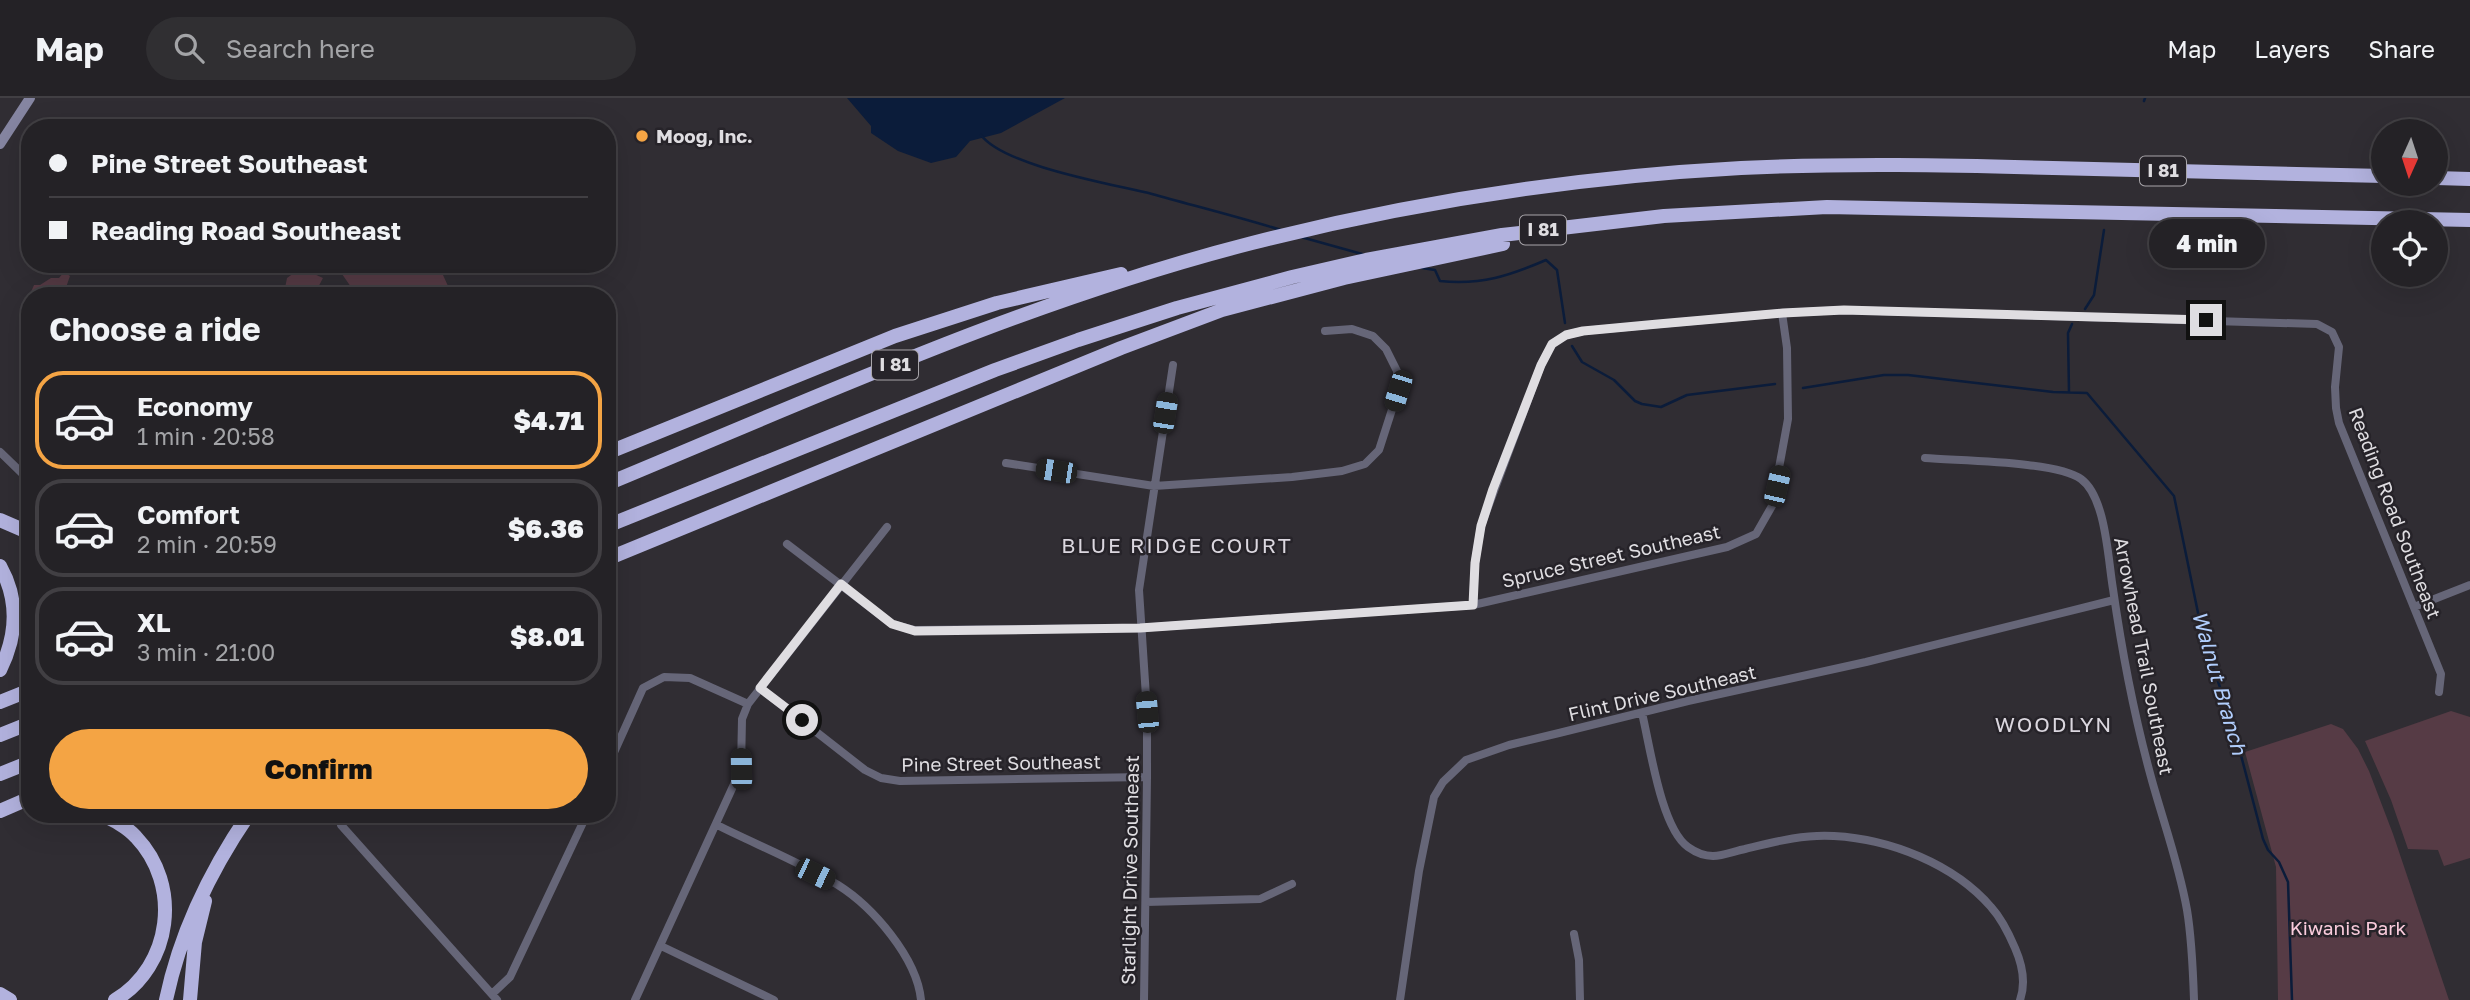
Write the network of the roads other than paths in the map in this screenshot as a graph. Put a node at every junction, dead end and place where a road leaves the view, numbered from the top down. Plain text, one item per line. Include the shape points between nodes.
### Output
1 (30, 98) edge
2 (0, 144) edge
3 (2371, 176) edge
4 (2448, 178) edge
5 (2470, 179) edge
6 (2470, 220) edge
7 (1600, 222) junction
8 (1188, 261) junction
9 (1783, 313) junction
10 (1325, 331) dead end
11 (1173, 365) dead end
12 (616, 449) edge
13 (0, 452) edge
14 (1924, 458) dead end
15 (1006, 463) dead end
16 (21, 472) edge
17 (616, 480) edge
18 (1154, 486) junction
19 (0, 520) edge
20 (616, 522) edge
21 (887, 527) dead end
22 (21, 529) edge
23 (787, 544) dead end
24 (616, 555) edge
25 (0, 566) edge
26 (841, 584) junction
27 (2470, 585) edge
28 (2114, 600) junction
29 (1473, 605) junction
30 (2414, 607) junction
31 (1140, 628) junction
32 (0, 670) edge
33 (760, 688) junction
34 (2439, 692) dead end
35 (21, 694) edge
36 (0, 702) edge
37 (748, 704) junction
38 (1642, 713) junction
39 (21, 727) edge
40 (0, 735) edge
41 (616, 748) edge
42 (21, 766) edge
43 (0, 774) edge
44 (1147, 777) junction
45 (21, 802) edge
46 (21, 810) edge
47 (0, 812) edge
48 (120, 823) edge
49 (243, 823) edge
50 (341, 823) edge
51 (583, 823) edge
52 (717, 825) junction
53 (213, 872) junction
54 (1292, 884) dead end
55 (1146, 902) junction
56 (1574, 934) dead end
57 (661, 946) junction
58 (0, 994) edge
59 (494, 997) edge
60 (10, 1000) edge
61 (115, 1000) edge
62 (166, 1000) edge
63 (190, 1000) edge
64 (635, 1000) edge
65 (774, 1000) edge
66 (921, 1000) edge
67 (1144, 1000) edge
68 (1400, 1000) edge
69 (1580, 1000) edge
70 (2020, 1000) edge
71 (2194, 1000) edge

1 - 2 street
3 - 8 highway, I 81 via 1849,165 1665,173 1436,204 1320,227
4 - 5 highway
6 - 7 highway, I 81 via 1827,207
7 - 20 highway, I 81 via 1366,260 1177,308 995,370
7 - 24 highway via 1344,278 1222,310
8 - 12 highway via 1044,290 946,318
8 - 17 highway, I 81 via 984,329
9 - 29 street, Reading Road Southeast via 1583,331 1552,344 1481,526
9 - 29 street, Spruce Street Southeast via 1788,419 1772,506 1756,534 1727,547
9 - 30 street, Reading Road Southeast via 1844,310 2317,324 2332,332 2339,347 2335,387 2339,423
10 - 18 street via 1352,329 1373,336 1397,371 1398,391 1379,450 1365,464 1292,477
11 - 18 street, Starlight Drive Southeast
13 - 16 street
14 - 28 street, Arrowhead Trail Southeast via 2045,467 2083,480 2100,510
15 - 18 street
18 - 31 street, Starlight Drive Southeast via 1139,590
19 - 22 highway
21 - 26 street
23 - 26 street, Spruce Street Southeast
25 - 32 highway via 12,592 15,622
26 - 31 street, Spruce Street Southeast via 892,624 915,631
26 - 33 street
27 - 30 street
28 - 38 street, Flint Drive Southeast
28 - 71 street, Arrowhead Trail Southeast via 2151,776 2187,910
29 - 31 street, Spruce Street Southeast
30 - 34 street, Reading Road Southeast via 2441,674
31 - 44 street, Starlight Drive Southeast
33 - 37 street
33 - 44 street, Pine Street Southeast via 881,778
35 - 36 highway
37 - 41 street via 690,678 664,677 643,688
37 - 52 street via 742,719 741,769
38 - 68 street, Flint Drive Southeast via 1509,745 1466,760 1443,782 1429,817
38 - 70 street via 1670,825 1687,846 1713,856 1785,839 1836,836 1897,848 1929,861 1992,907 2019,957 2023,975
39 - 40 highway
42 - 43 highway
44 - 55 street, Starlight Drive Southeast
45 - 47 highway
46 - 47 highway
48 - 61 highway via 155,863 165,898 164,928 156,955 138,982
49 - 53 highway
50 - 59 street
51 - 59 street via 510,976
52 - 57 street
52 - 66 street via 840,886 881,922 909,961
53 - 62 highway via 190,920
53 - 63 highway via 195,942
54 - 55 street via 1260,899
55 - 67 street, Starlight Drive Southeast
56 - 69 street
57 - 64 street
57 - 65 street
58 - 60 highway

